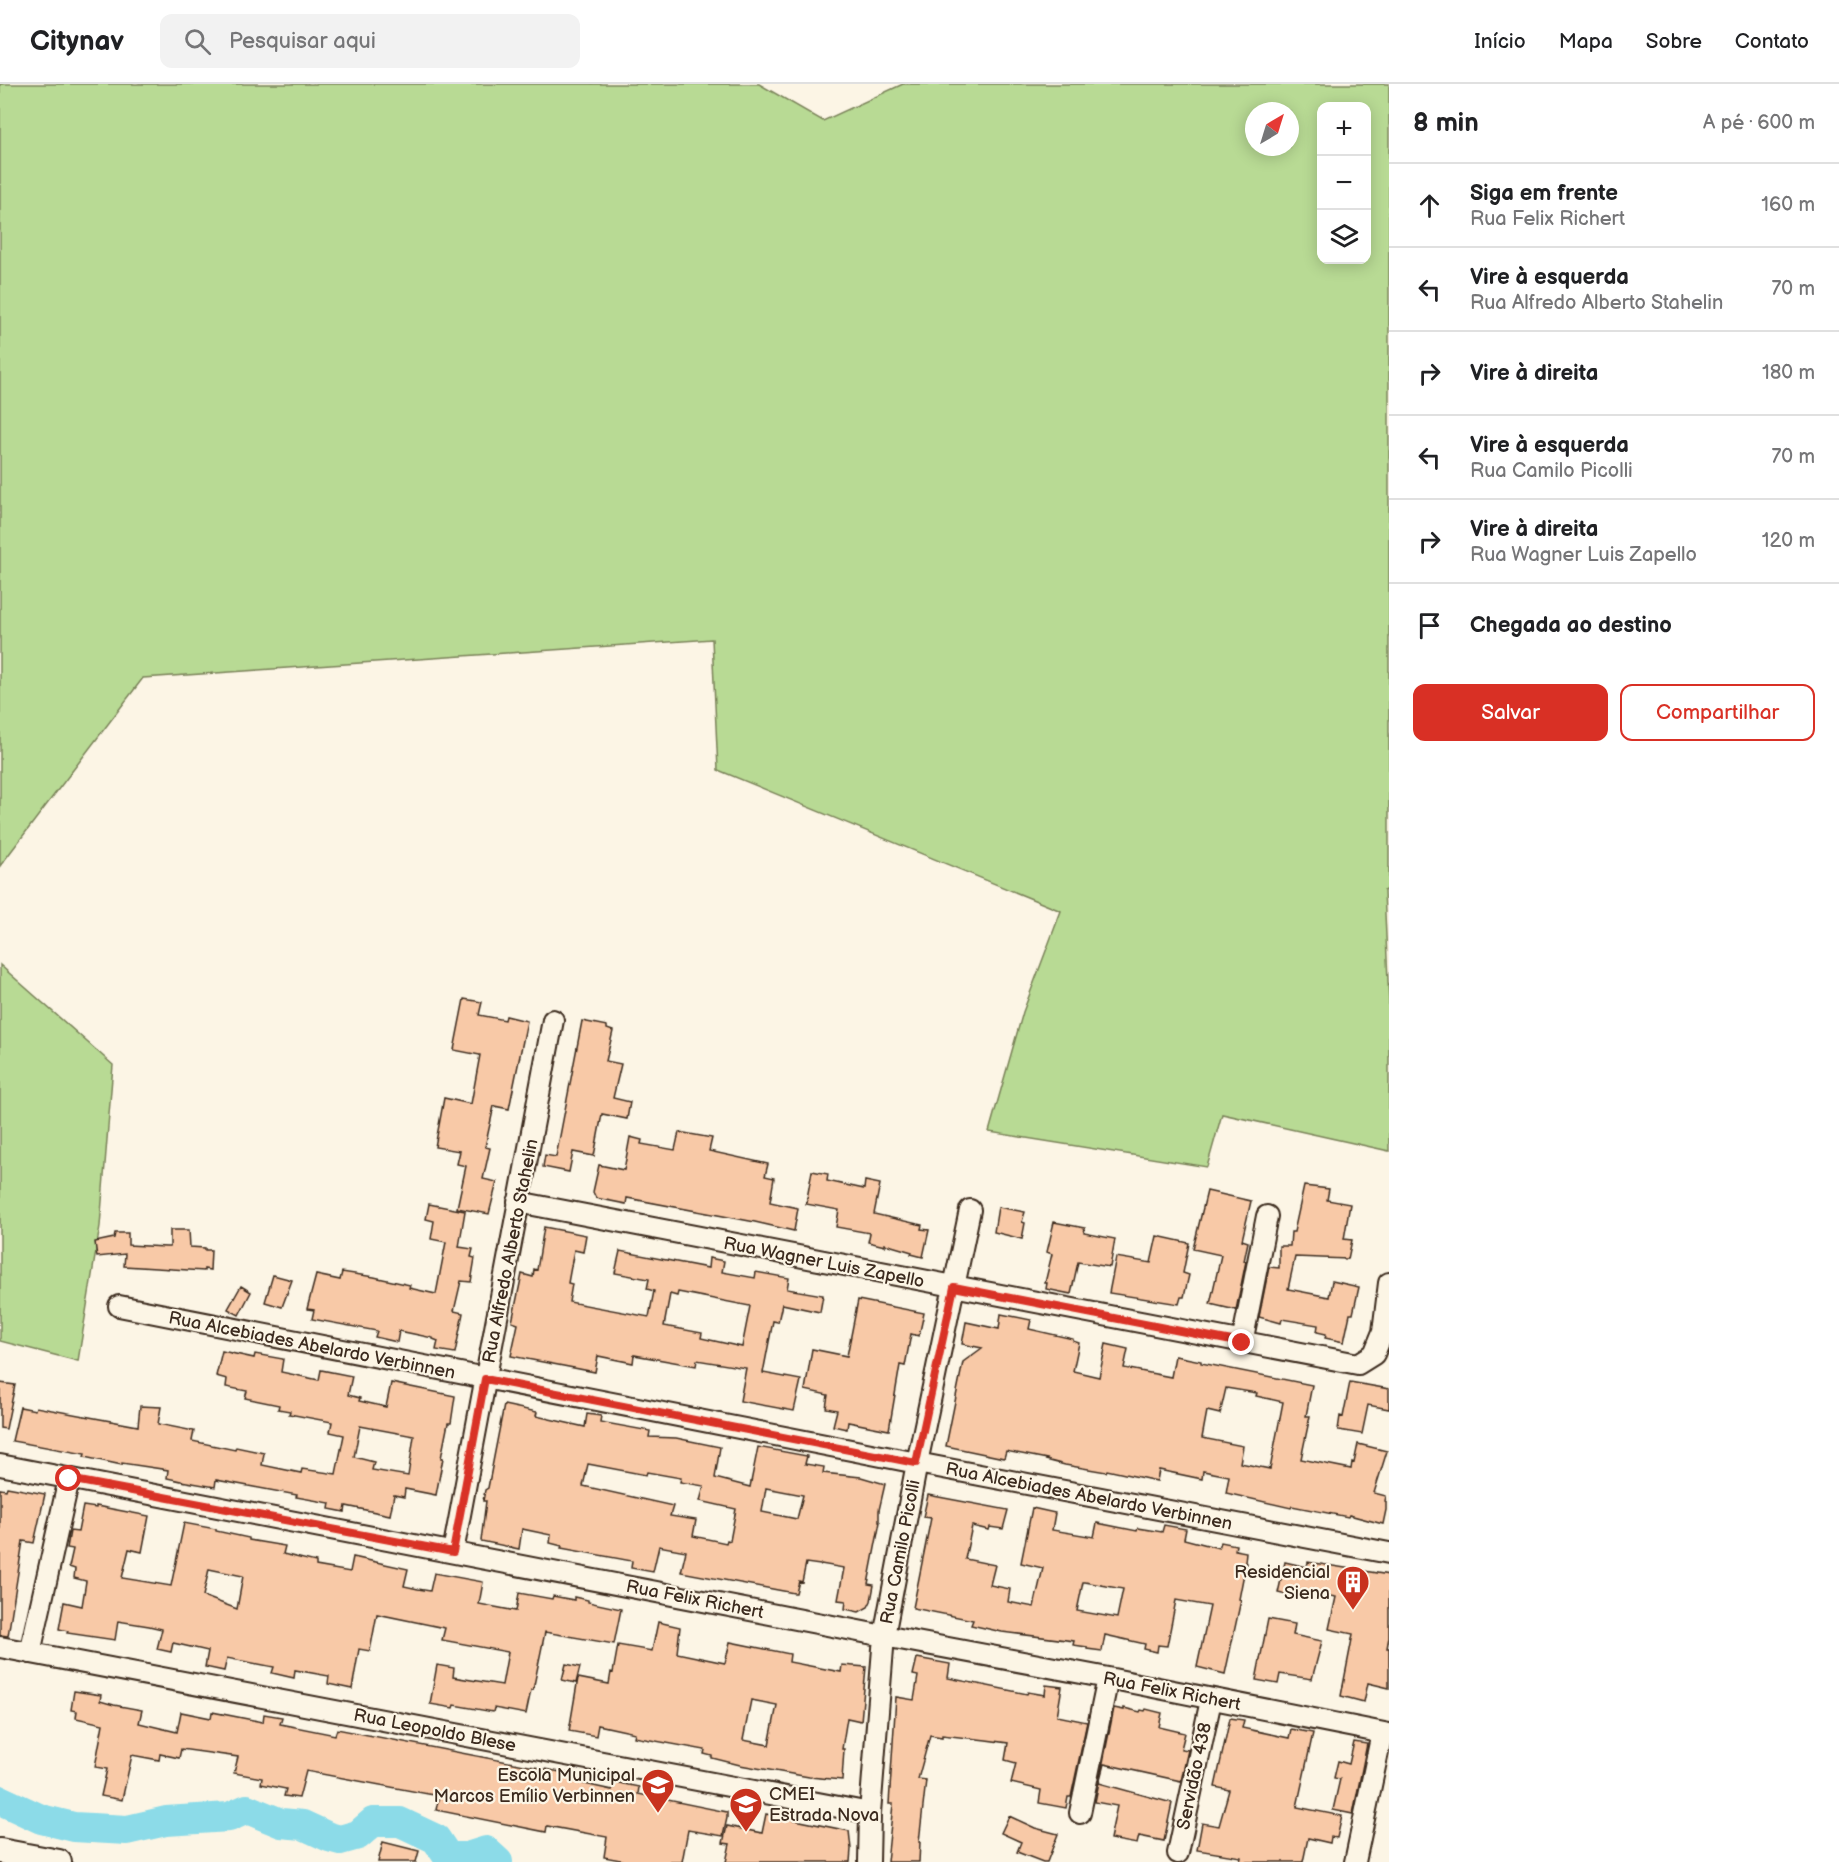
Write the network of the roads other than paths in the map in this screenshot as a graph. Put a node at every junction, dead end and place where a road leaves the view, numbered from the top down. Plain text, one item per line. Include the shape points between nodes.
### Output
1 (553, 1020) dead end
2 (518, 1202) junction
3 (970, 1210) dead end
4 (1267, 1216) dead end
5 (1389, 1283) edge
6 (954, 1287) junction
7 (119, 1306) dead end
8 (1242, 1343) junction
9 (485, 1379) junction
10 (916, 1463) junction
11 (0, 1465) edge
12 (69, 1479) junction
13 (453, 1552) junction
14 (1389, 1553) edge
15 (884, 1636) junction
16 (0, 1647) edge
17 (30, 1653) junction
18 (1108, 1678) junction
19 (1216, 1701) junction
20 (1387, 1739) edge
21 (1080, 1813) dead end
22 (870, 1814) junction
23 (1198, 1814) dead end
24 (0, 1851) edge
25 (1178, 1853) dead end
26 (47, 1861) edge
27 (869, 1862) edge
28 (1355, 1862) edge
29 (1365, 1862) edge

1 - 2 street, Rua Alfredo Alberto Stahelin
2 - 6 street, Rua Wagner Luis Zapello
2 - 9 street, Rua Alfredo Alberto Stahelin
3 - 6 street, Rua Camilo Picolli
4 - 8 street
5 - 8 street, Rua Wagner Luis Zapello via 1383,1332 1374,1354 1358,1364
6 - 8 street, Rua Wagner Luis Zapello
6 - 10 street, Rua Camilo Picolli
7 - 9 street, Rua Alcebiades Abelardo Verbinnen
9 - 10 street, Rua Alcebiades Abelardo Verbinnen
9 - 13 street, Rua Alfredo Alberto Stahelin
10 - 14 street, Rua Alcebiades Abelardo Verbinnen
10 - 15 street, Rua Camilo Picolli
11 - 12 street, Rua Felix Richert
12 - 13 street, Rua Felix Richert
12 - 17 street
13 - 15 street, Rua Felix Richert
15 - 18 street, Rua Felix Richert
15 - 22 street, Rua Camilo Picolli
16 - 17 street, Rua Leopoldo Blese
17 - 22 street, Rua Leopoldo Blese
18 - 19 street, Rua Felix Richert
18 - 21 street
19 - 20 street, Rua Felix Richert
19 - 23 street
19 - 25 street, Servidão 438
20 - 28 street
20 - 29 street
22 - 27 street, Rua Camilo Picolli
24 - 26 street

